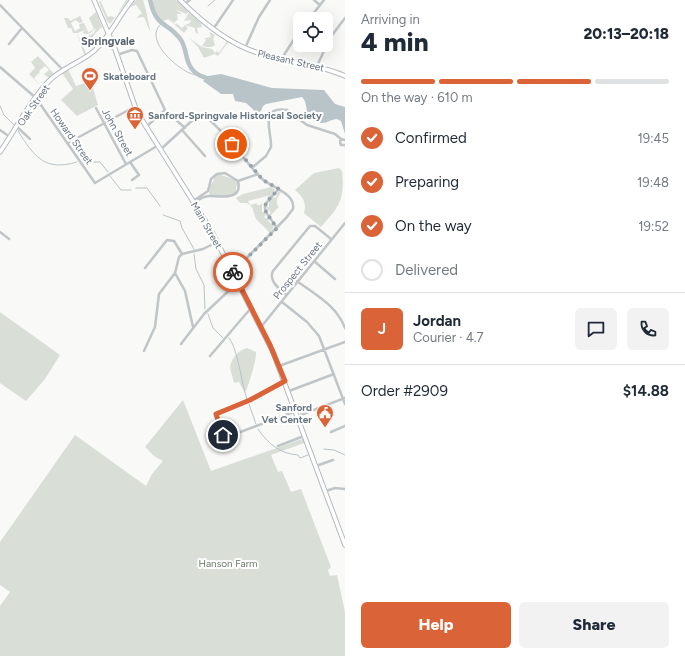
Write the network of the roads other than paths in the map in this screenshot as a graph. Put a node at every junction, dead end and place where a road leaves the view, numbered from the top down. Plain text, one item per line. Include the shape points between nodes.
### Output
1 (94, 0) edge
2 (132, 0) edge
3 (180, 0) edge
4 (190, 0) edge
5 (233, 0) edge
6 (270, 0) edge
7 (314, 0) edge
8 (324, 0) edge
9 (184, 4) junction
10 (0, 5) edge
11 (320, 5) junction
12 (314, 12) edge
13 (345, 18) edge
14 (118, 21) junction
15 (105, 25) junction
16 (22, 28) junction
17 (214, 28) junction
18 (109, 34) junction
19 (333, 34) edge
20 (293, 41) edge
21 (9, 44) dead end
22 (100, 45) junction
23 (245, 48) junction
24 (115, 49) junction
25 (323, 52) edge
26 (117, 55) junction
27 (282, 58) junction
28 (317, 66) junction
29 (1, 68) edge
30 (63, 70) junction
31 (0, 72) edge
32 (345, 76) edge
33 (36, 98) junction
34 (134, 107) junction
35 (96, 108) dead end
36 (175, 119) dead end
37 (103, 124) junction
38 (17, 127) junction
39 (146, 128) junction
40 (185, 128) junction
41 (0, 130) edge
42 (182, 130) junction
43 (10, 137) junction
44 (30, 139) dead end
45 (343, 140) edge
46 (68, 143) junction
47 (345, 145) edge
48 (157, 146) junction
49 (160, 150) junction
50 (0, 152) edge
51 (205, 156) dead end
52 (130, 162) junction
53 (126, 164) junction
54 (252, 167) junction
55 (258, 174) junction
56 (132, 180) dead end
57 (238, 181) junction
58 (279, 189) junction
59 (208, 191) junction
60 (210, 196) junction
61 (193, 202) junction
62 (345, 223) edge
63 (277, 228) junction
64 (0, 232) edge
65 (9, 239) dead end
66 (331, 239) junction
67 (217, 242) junction
68 (182, 254) junction
69 (314, 261) junction
70 (145, 268) dead end
71 (233, 272) junction
72 (175, 273) junction
73 (335, 279) dead end
74 (297, 281) junction
75 (238, 282) junction
76 (286, 295) junction
77 (282, 302) junction
78 (251, 308) junction
79 (193, 327) junction
80 (261, 327) junction
81 (345, 328) edge
82 (345, 342) edge
83 (181, 344) dead end
84 (325, 350) junction
85 (144, 351) dead end
86 (210, 356) dead end
87 (280, 366) junction
88 (334, 374) junction
89 (285, 381) junction
90 (289, 391) junction
91 (344, 399) edge
92 (345, 404) edge
93 (296, 411) junction
94 (298, 416) junction
95 (345, 426) edge
96 (331, 432) dead end
97 (305, 435) junction
98 (278, 446) dead end
99 (333, 460) dead end
100 (316, 466) junction
101 (345, 489) edge
102 (326, 491) junction
103 (345, 545) edge

1 - 15 main road, Main Street
2 - 14 main road, Oak Street
3 - 9 main road, Pleasant Street
4 - 9 street
5 - 17 street
6 - 23 street
7 - 11 street
8 - 11 street
9 - 17 main road, Pleasant Street
10 - 16 street
11 - 12 street
13 - 19 street
14 - 15 main road via 112,25
14 - 18 main road, Oak Street
15 - 18 main road, Main Street
16 - 21 street
16 - 30 street
17 - 23 main road, Pleasant Street
18 - 22 main road, Oak Street
18 - 24 main road, Main Street
20 - 27 street
22 - 24 main road via 110,44
22 - 30 main road, Oak Street
23 - 27 main road, Pleasant Street
24 - 26 main road, Main Street
25 - 28 street
26 - 34 main road, Main Street
26 - 39 street via 136,50 165,110
27 - 28 main road, Pleasant Street
28 - 32 main road, Pleasant Street
29 - 31 street
29 - 33 street, Howard Street
30 - 33 main road, Oak Street via 50,80
33 - 38 main road, Oak Street
33 - 46 street, Howard Street
34 - 37 street
34 - 39 main road, Main Street
35 - 37 street, John Street
36 - 40 street
37 - 46 street
37 - 53 street, John Street
38 - 43 main road, Oak Street
38 - 44 street
39 - 48 main road, Main Street
40 - 42 street
40 - 54 street via 200,114
41 - 43 street
42 - 49 street
42 - 51 street
43 - 50 main road, Oak Street
45 - 47 street via 341,144
45 - 54 street via 335,134 307,125 296,114 287,110 275,111 269,116 268,121 270,150
46 - 53 street, Howard Street via 95,183
48 - 49 main road, Main Street
48 - 52 street
49 - 61 main road, Main Street
52 - 53 street
52 - 56 street via 139,175
54 - 55 street
55 - 57 street
55 - 58 street
57 - 59 street via 219,173 211,179
57 - 60 street via 239,190 236,193 221,198
58 - 63 street via 264,206
58 - 63 street via 292,202 293,209
59 - 60 street
59 - 61 street
60 - 61 street
61 - 67 main road, Main Street
62 - 66 street, Prospect Street
63 - 71 street
64 - 65 street
66 - 69 street, Prospect Street
66 - 76 street via 315,226 310,226 275,268 271,274 272,278
67 - 68 street
67 - 71 main road, Main Street
68 - 70 street via 174,241 167,240
68 - 72 street via 176,264
69 - 73 street
69 - 74 street, Prospect Street
71 - 75 main road, Main Street
72 - 79 street via 185,291
72 - 85 street via 159,294 155,327
74 - 76 street, Prospect Street
74 - 81 street via 333,307
75 - 78 main road, Main Street
75 - 79 street
76 - 77 street, Prospect Street
77 - 80 street, Prospect Street
77 - 84 street via 307,322 319,336
78 - 80 main road, Main Street
78 - 86 street
79 - 83 street
80 - 87 main road, Main Street
82 - 84 street
84 - 87 street
84 - 88 street
87 - 89 main road, Main Street
88 - 90 street
88 - 91 street
89 - 90 main road, Main Street
89 - 93 street via 215,415 225,437
90 - 93 main road, Main Street
91 - 92 street
91 - 94 street
93 - 94 main road, Main Street
94 - 97 main road, Main Street
95 - 96 street
97 - 98 street
97 - 100 main road, Main Street
99 - 100 street
100 - 102 main road, Main Street
101 - 102 street
102 - 103 main road, Main Street

